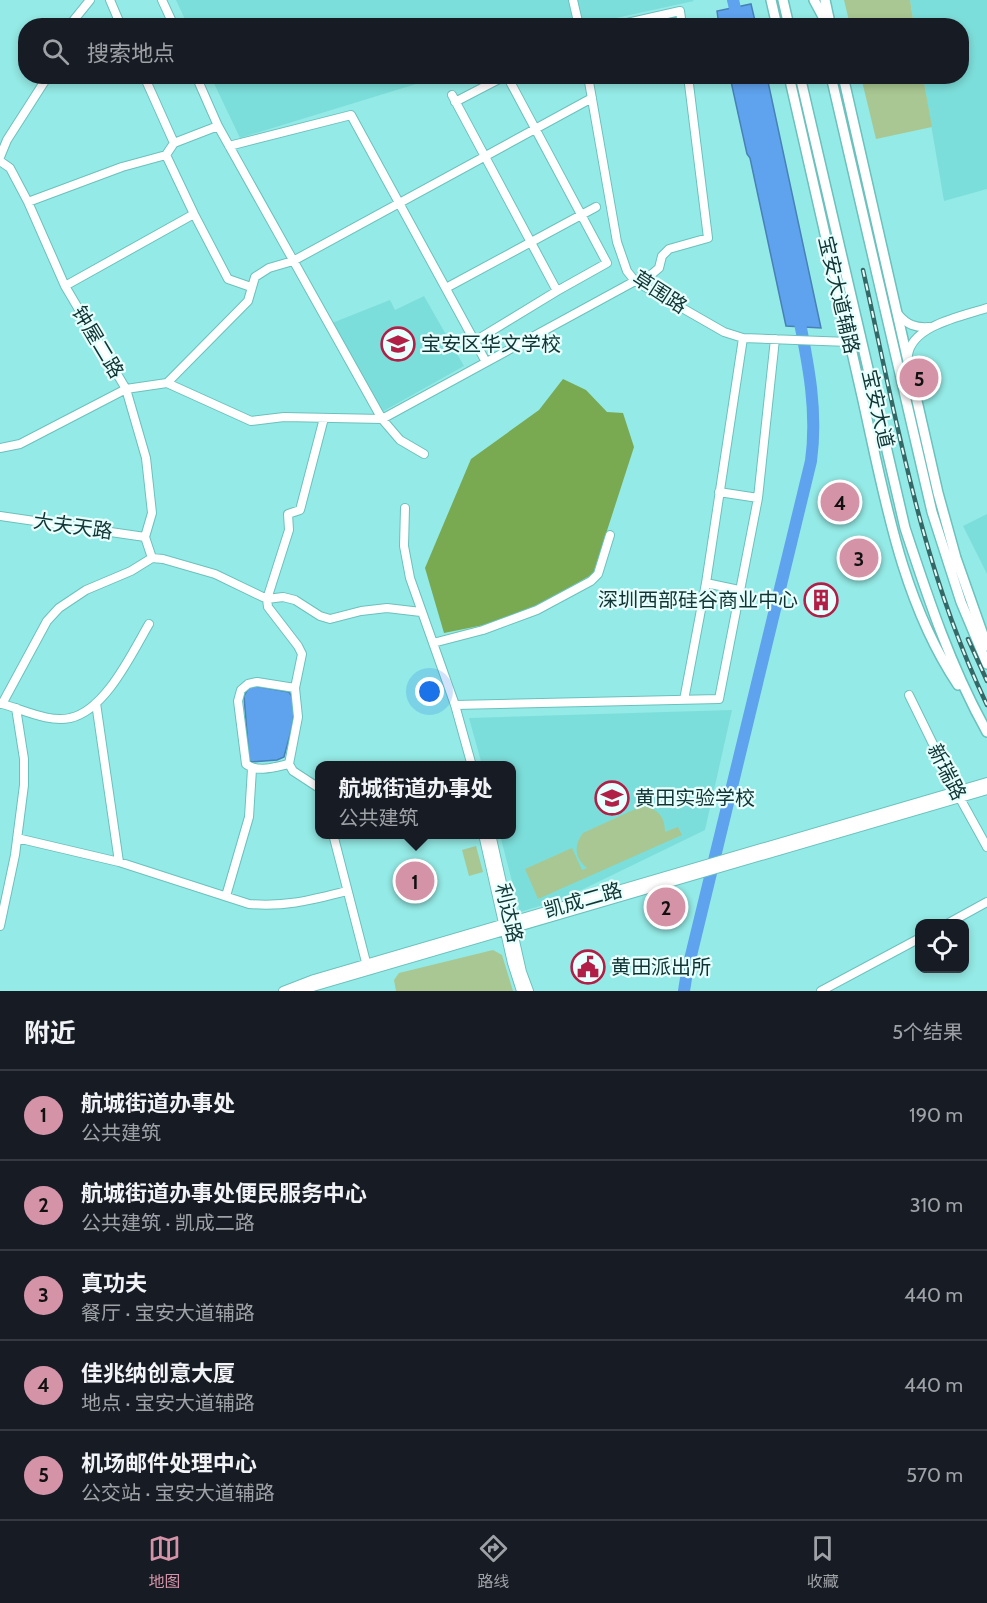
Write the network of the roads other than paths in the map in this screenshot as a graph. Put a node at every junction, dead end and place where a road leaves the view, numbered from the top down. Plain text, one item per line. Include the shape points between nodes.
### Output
1 (90, 0) edge
2 (110, 0) edge
3 (162, 0) edge
4 (573, 0) edge
5 (771, 0) edge
6 (783, 0) edge
7 (814, 0) edge
8 (825, 0) edge
9 (75, 18) edge
10 (118, 18) edge
11 (170, 18) edge
12 (577, 18) edge
13 (649, 18) edge
14 (681, 18) edge
15 (775, 18) edge
16 (787, 18) edge
17 (818, 18) edge
18 (824, 18) edge
19 (828, 18) edge
20 (43, 84) edge
21 (148, 84) edge
22 (200, 84) edge
23 (488, 84) edge
24 (510, 84) edge
25 (589, 84) edge
26 (689, 84) edge
27 (791, 84) edge
28 (802, 84) edge
29 (833, 84) edge
30 (845, 84) edge
31 (592, 98) junction
32 (218, 126) junction
33 (535, 129) junction
34 (174, 143) junction
35 (229, 146) junction
36 (166, 155) junction
37 (819, 156) junction
38 (485, 157) junction
39 (0, 159) edge
40 (28, 202) junction
41 (399, 203) junction
42 (596, 207) dead end
43 (194, 214) junction
44 (581, 215) junction
45 (826, 238) junction
46 (531, 243) junction
47 (293, 261) junction
48 (635, 281) junction
49 (65, 286) junction
50 (252, 287) junction
51 (446, 288) junction
52 (557, 291) junction
53 (987, 308) edge
54 (897, 313) junction
55 (931, 327) junction
56 (742, 338) junction
57 (776, 339) junction
58 (475, 341) junction
59 (849, 342) junction
60 (908, 361) junction
61 (486, 362) junction
62 (166, 382) junction
63 (126, 389) junction
64 (324, 418) junction
65 (382, 419) junction
66 (0, 448) edge
67 (424, 454) dead end
68 (719, 492) junction
69 (758, 498) junction
70 (405, 508) dead end
71 (0, 516) edge
72 (610, 535) dead end
73 (145, 537) junction
74 (152, 558) junction
75 (706, 583) junction
76 (739, 590) junction
77 (267, 599) junction
78 (421, 612) junction
79 (149, 624) dead end
80 (433, 643) junction
81 (987, 646) edge
82 (987, 664) edge
83 (295, 688) junction
84 (909, 695) dead end
85 (684, 700) junction
86 (96, 703) junction
87 (1, 704) edge
88 (455, 705) junction
89 (16, 708) junction
90 (975, 710) junction
91 (987, 732) edge
92 (471, 761) edge
93 (289, 764) junction
94 (252, 769) junction
95 (987, 782) edge
96 (315, 785) edge
97 (987, 790) edge
98 (958, 794) junction
99 (17, 838) junction
100 (334, 839) edge
101 (484, 839) edge
102 (492, 839) edge
103 (987, 847) edge
104 (119, 862) junction
105 (347, 891) junction
106 (226, 896) junction
107 (987, 902) edge
108 (956, 919) edge
109 (0, 926) edge
110 (508, 926) junction
111 (915, 941) edge
112 (367, 967) junction
113 (283, 991) edge
114 (300, 991) edge
115 (521, 991) edge
116 (529, 991) edge
117 (821, 991) edge

1 - 9 street
2 - 10 street
3 - 11 street
4 - 12 street
5 - 15 main road
6 - 16 main road
7 - 17 main road
7 - 18 main road
8 - 19 main road
13 - 14 street via 680,11
20 - 39 street via 7,140
21 - 34 street
22 - 32 street
23 - 38 street via 453,99
24 - 33 street
25 - 31 street, 草围路
26 - 48 street via 708,238 669,249 659,268
27 - 45 main road, 宝安大道辅路
28 - 37 main road, 宝安大道
29 - 82 main road, 宝安大道 via 932,512 961,602
30 - 54 main road
31 - 33 street
31 - 48 street, 草围路 via 617,242
32 - 34 street
32 - 35 street
33 - 38 street
33 - 44 street
34 - 36 street
35 - 41 street via 351,115
35 - 47 street
36 - 40 street
36 - 43 street
37 - 45 main road
37 - 90 main road, 宝安大道 via 905,528 951,659
38 - 41 street
38 - 46 street
39 - 40 street, 钟屋二路 via 10,168
40 - 49 street, 钟屋二路
41 - 47 street
41 - 51 street
42 - 44 street
43 - 49 street
43 - 50 street via 228,279
44 - 46 street
44 - 52 street via 607,263
45 - 59 main road, 宝安大道辅路
46 - 51 street
46 - 52 street
47 - 50 street via 269,268 255,277
47 - 65 street
48 - 56 street, 草围路 via 724,332
48 - 61 street
49 - 63 street, 钟屋二路
50 - 62 street via 248,301
51 - 58 street
52 - 58 street
53 - 55 street
54 - 55 street via 909,325
54 - 60 main road
55 - 60 street via 913,341
56 - 57 street, 草围路
56 - 68 street
57 - 59 street, 草围路
57 - 69 street
58 - 61 street
59 - 90 main road, 宝安大道辅路 via 892,525 909,580 937,649
60 - 81 main road via 946,523
61 - 65 street
62 - 63 street
62 - 64 street via 251,421
63 - 66 street via 20,444
63 - 73 street, 钟屋二路 via 146,458 152,513
64 - 65 street
64 - 77 street via 300,510 288,514 289,530
65 - 67 street via 400,440
68 - 69 street
68 - 75 street
69 - 76 street
70 - 78 street via 404,546
71 - 73 street, 大夫天路
72 - 80 street via 598,574 591,581 537,610
73 - 74 street
74 - 77 street via 215,574
74 - 87 street via 86,590 59,608 47,621
75 - 76 street
75 - 85 street
76 - 85 street via 719,699
77 - 78 street via 295,600 330,619 387,608
77 - 83 street via 268,607 302,654
78 - 80 street
79 - 86 street via 120,673
80 - 88 street
83 - 93 street via 298,717
83 - 94 street via 257,682 241,690 238,701 246,764
84 - 98 street, 新瑞路
85 - 88 street
86 - 89 street via 70,718
86 - 104 street
87 - 89 street
88 - 92 street
89 - 99 street via 24,759
90 - 91 main road, 宝安大道
93 - 94 street
93 - 96 street via 292,771
94 - 106 street via 249,817
95 - 98 street, 凯成二路
97 - 98 street, 凯成二路
98 - 103 street, 新瑞路
98 - 110 street, 凯成二路
99 - 104 street
99 - 109 street
100 - 105 street
101 - 110 street, 利达路
102 - 110 street, 利达路
104 - 106 street
105 - 106 street via 271,906
105 - 112 street
107 - 108 street
110 - 112 street, 凯成二路
110 - 115 street, 利达路 via 514,972
110 - 116 street, 利达路
111 - 117 street
112 - 113 street, 凯成二路 via 314,979
112 - 114 street, 凯成二路

